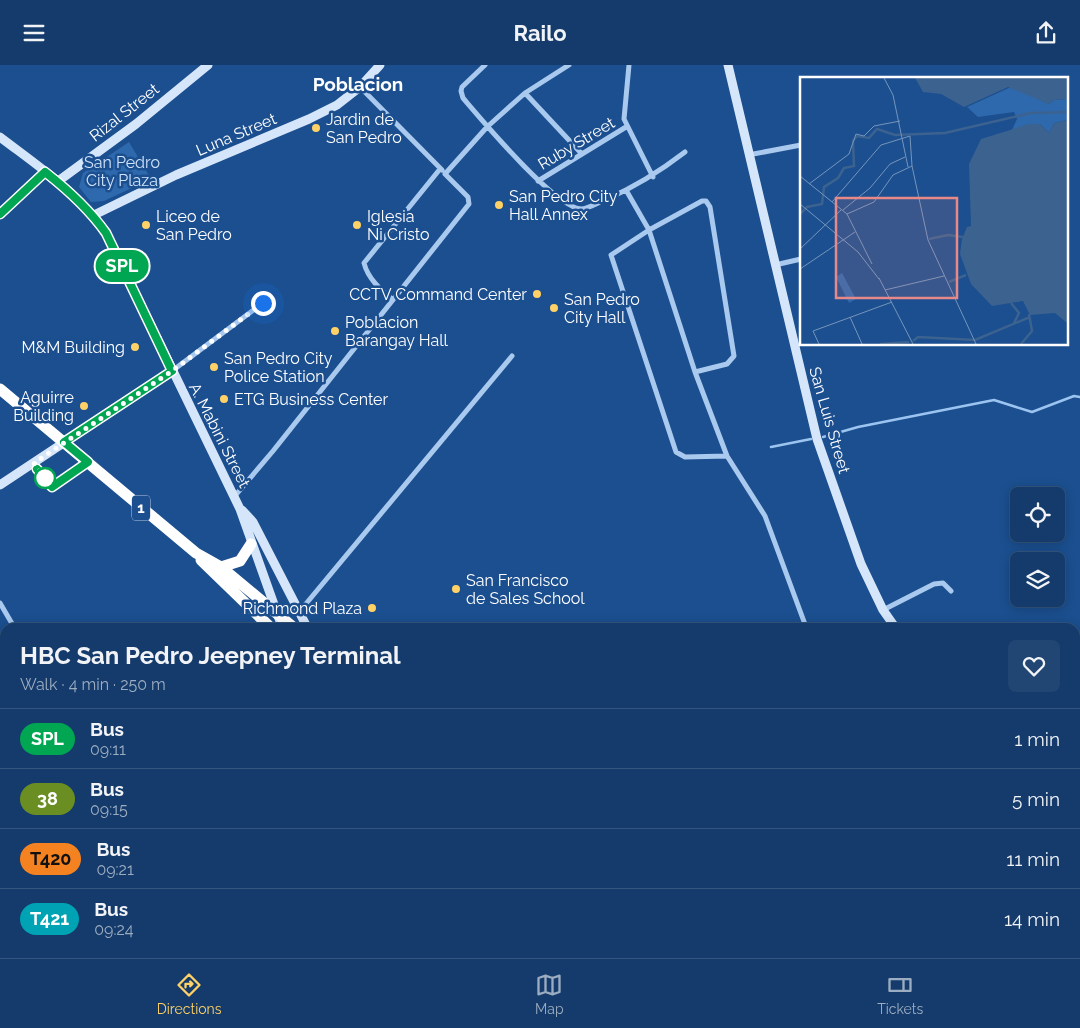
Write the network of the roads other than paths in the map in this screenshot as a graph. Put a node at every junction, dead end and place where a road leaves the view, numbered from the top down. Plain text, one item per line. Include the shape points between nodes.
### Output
1 (208, 65) edge
2 (380, 65) edge
3 (485, 65) edge
4 (569, 65) edge
5 (629, 65) edge
6 (728, 65) edge
7 (360, 87) junction
8 (525, 93) junction
9 (487, 127) junction
10 (626, 127) junction
11 (0, 137) edge
12 (800, 145) edge
13 (685, 152) dead end
14 (581, 153) junction
15 (748, 155) junction
16 (440, 169) junction
17 (45, 172) junction
18 (446, 174) junction
19 (653, 177) junction
20 (538, 181) junction
21 (57, 182) junction
22 (626, 190) junction
23 (0, 214) edge
24 (94, 215) junction
25 (649, 230) junction
26 (800, 259) edge
27 (775, 265) junction
28 (392, 300) junction
29 (263, 303) dead end
30 (512, 356) dead end
31 (172, 371) junction
32 (696, 373) junction
33 (0, 389) edge
34 (64, 442) junction
35 (727, 456) junction
36 (0, 485) edge
37 (234, 497) junction
38 (240, 509) junction
39 (251, 544) junction
40 (196, 553) junction
41 (220, 567) junction
42 (951, 591) dead end
43 (0, 603) edge
44 (883, 609) junction
45 (300, 611) junction
46 (277, 614) junction
47 (12, 623) edge
48 (266, 623) edge
49 (280, 623) edge
50 (288, 623) edge
51 (305, 623) edge
52 (805, 623) edge
53 (892, 623) edge

1 - 21 street, Rizal Street via 136,124
2 - 7 street, Luna Street
3 - 9 street via 461,91
4 - 8 street
5 - 10 street via 623,111
6 - 15 street, San Luis Street
7 - 16 street
7 - 24 street, Luna Street via 337,105 309,119 176,175
8 - 9 street
8 - 14 street
9 - 18 street
9 - 20 street
10 - 14 street, Ruby Street
10 - 19 street
11 - 17 street, A. Mabini Street
12 - 15 street
13 - 19 street
14 - 20 street, Ruby Street
15 - 27 street, San Luis Street
16 - 18 street
16 - 28 street via 364,263 378,286
17 - 21 street, A. Mabini Street
17 - 23 street
18 - 28 street via 468,197 469,204
19 - 22 street
20 - 22 street via 580,209
21 - 24 street, A. Mabini Street
22 - 25 street
24 - 31 street, A. Mabini Street via 106,233
25 - 32 street
25 - 32 street via 698,201 706,201 710,207 734,356 727,364
25 - 35 street via 611,255 674,448 685,457
26 - 27 street
27 - 44 street, San Luis Street via 817,439 861,564
28 - 37 street
29 - 31 street
30 - 45 street
31 - 34 street
31 - 37 street, A. Mabini Street
32 - 35 street
33 - 34 highway, 1
34 - 36 street
34 - 40 highway, 1
35 - 52 street via 765,516
37 - 38 street, A. Mabini Street
38 - 39 street, A. Mabini Street
38 - 45 street, A. Mabini Street via 253,522
39 - 41 highway via 240,561
39 - 46 street, A. Mabini Street
40 - 41 highway, 1
40 - 48 highway, 1
41 - 46 highway, 1
42 - 44 street via 943,583 934,584
43 - 47 street
44 - 53 street, San Luis Street
45 - 51 street, A. Mabini Street
46 - 49 street, A. Mabini Street
46 - 50 highway, 1

